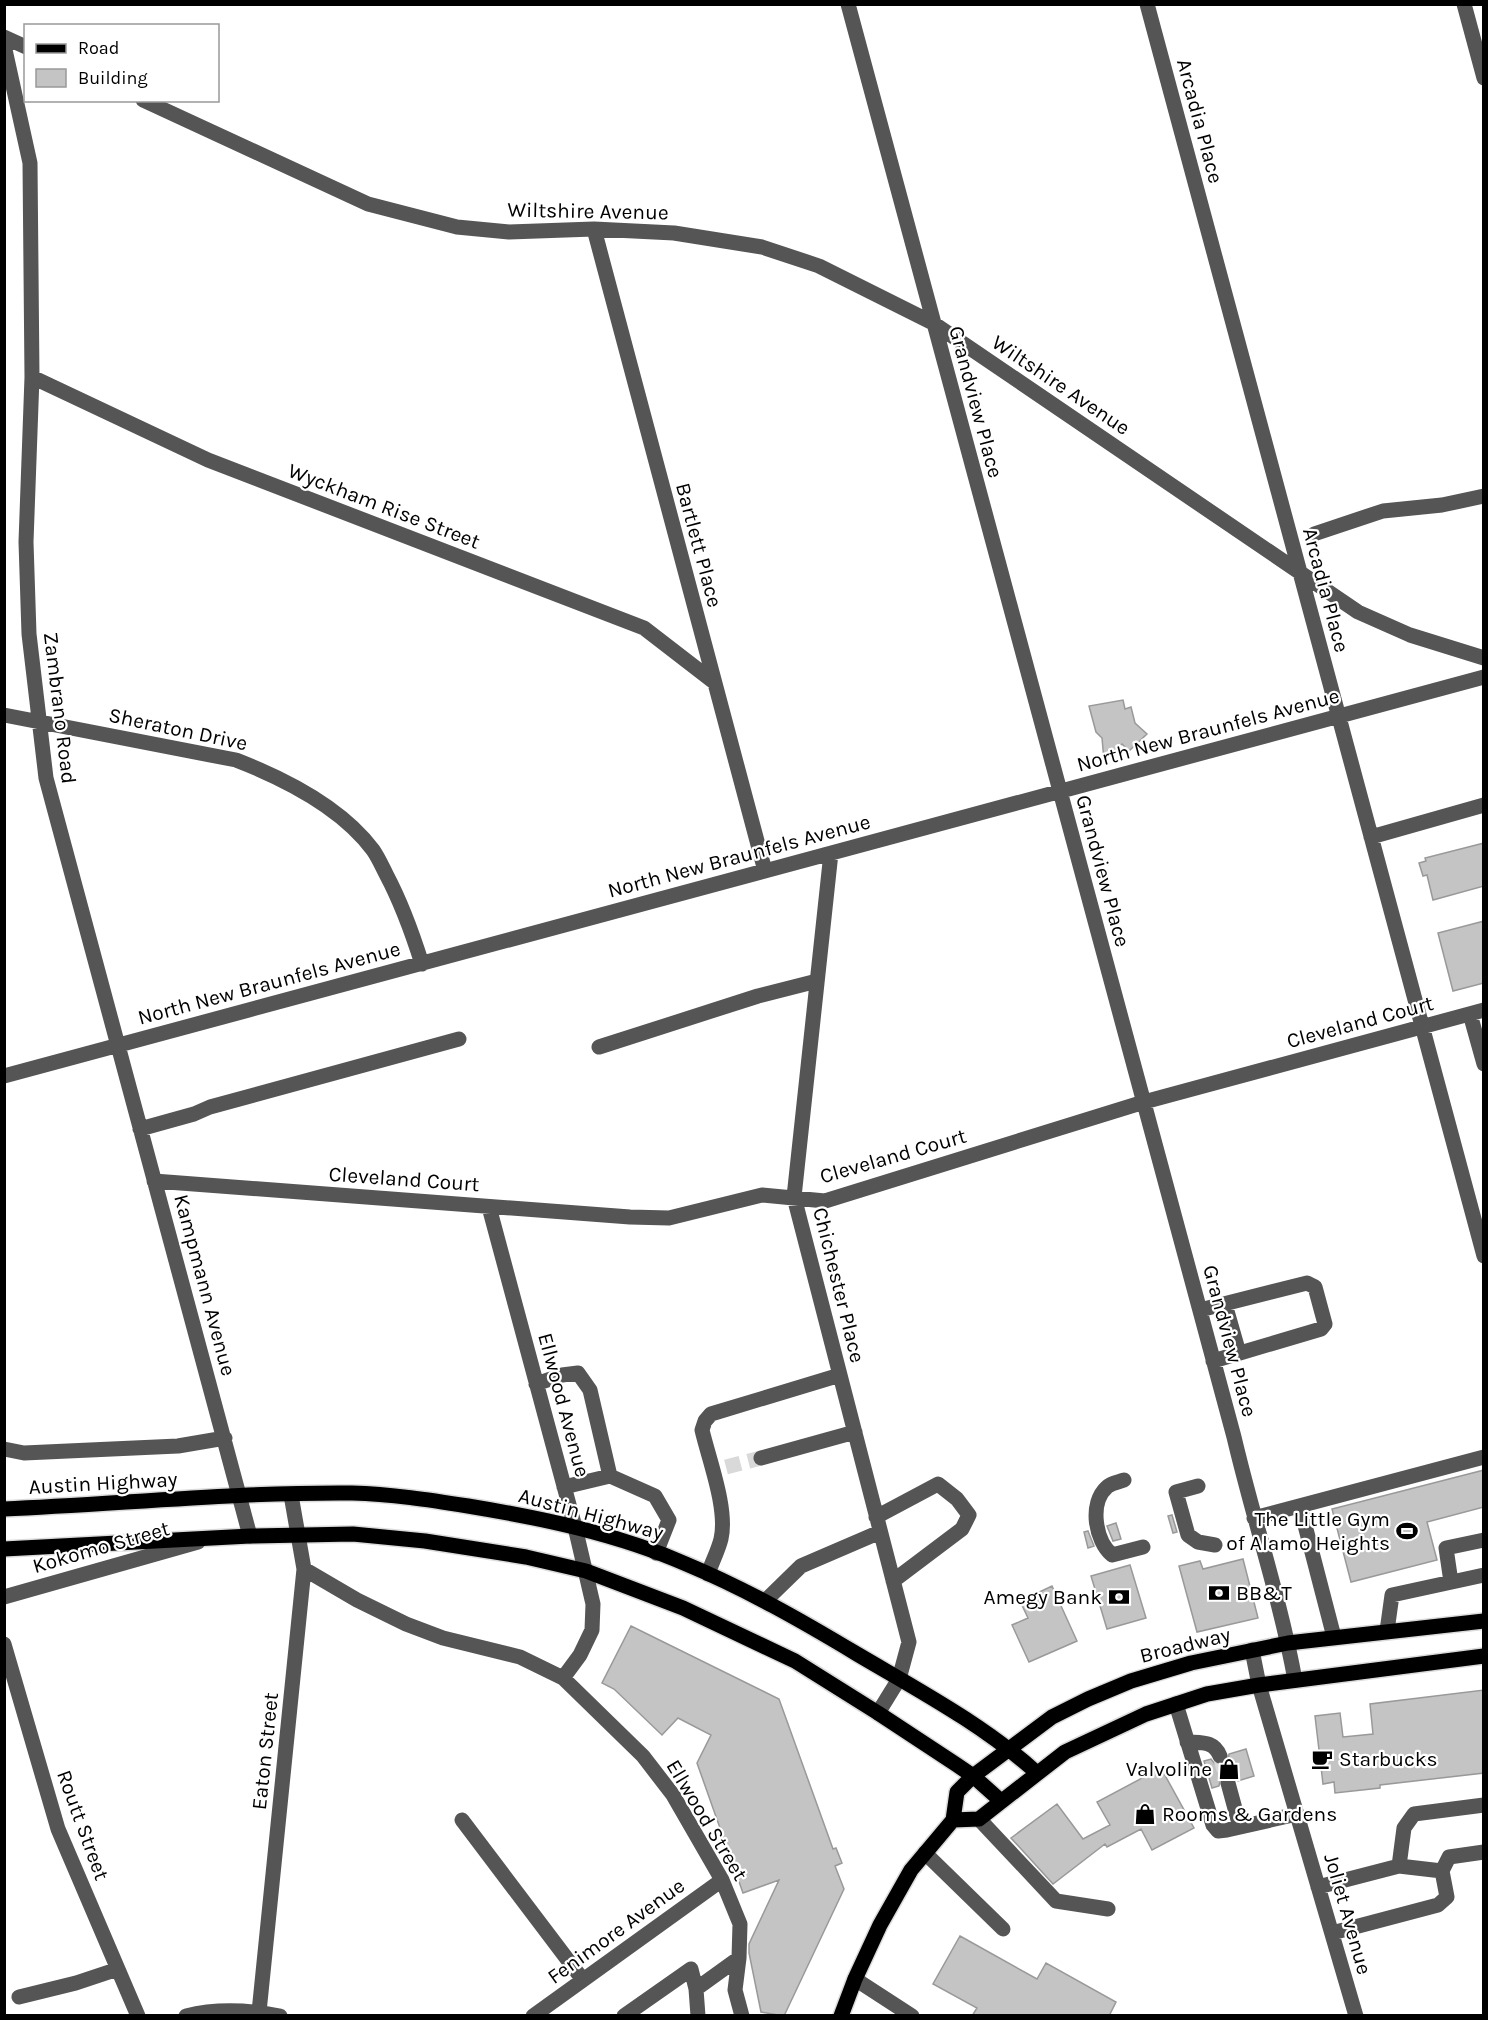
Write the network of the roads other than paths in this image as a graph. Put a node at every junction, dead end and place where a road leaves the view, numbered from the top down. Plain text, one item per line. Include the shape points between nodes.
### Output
1 (848, 4) edge
2 (1147, 4) edge
3 (1464, 4) edge
4 (4, 37) edge
5 (4, 45) edge
6 (24, 46) edge
7 (1484, 78) edge
8 (146, 102) edge
9 (594, 229) junction
10 (933, 323) junction
11 (32, 377) junction
12 (1484, 496) edge
13 (1314, 534) dead end
14 (1300, 573) junction
15 (1484, 658) edge
16 (1484, 677) edge
17 (714, 682) junction
18 (4, 715) edge
19 (1338, 716) junction
20 (39, 722) junction
21 (1060, 791) junction
22 (1484, 805) edge
23 (1371, 837) junction
24 (831, 853) junction
25 (765, 871) junction
26 (422, 964) junction
27 (817, 981) junction
28 (1477, 1012) edge
29 (1423, 1027) junction
30 (459, 1039) dead end
31 (117, 1046) junction
32 (599, 1047) dead end
33 (1484, 1064) edge
34 (4, 1077) edge
35 (1144, 1102) junction
36 (140, 1129) junction
37 (154, 1181) junction
38 (794, 1197) junction
39 (489, 1207) junction
40 (1480, 1230) edge
41 (1484, 1256) edge
42 (1225, 1304) junction
43 (1200, 1310) junction
44 (1239, 1353) junction
45 (1213, 1361) junction
46 (840, 1375) junction
47 (536, 1383) junction
48 (855, 1432) junction
49 (225, 1438) junction
50 (4, 1449) edge
51 (1484, 1457) edge
52 (761, 1458) tunnel mouth
53 (726, 1467) dead end
54 (610, 1476) junction
55 (1124, 1480) dead end
56 (1198, 1486) dead end
57 (564, 1487) junction
58 (718, 1494) junction
59 (291, 1495) junction
60 (241, 1496) junction
61 (1300, 1506) junction
62 (4, 1509) edge
63 (876, 1517) junction
64 (1254, 1518) junction
65 (575, 1527) junction
66 (880, 1532) junction
67 (299, 1535) junction
68 (250, 1536) junction
69 (210, 1539) junction
70 (1484, 1540) edge
71 (1215, 1545) dead end
72 (1143, 1547) dead end
73 (4, 1549) edge
74 (656, 1553) junction
75 (304, 1569) junction
76 (586, 1571) junction
77 (708, 1574) junction
78 (1484, 1575) edge
79 (893, 1581) junction
80 (1451, 1582) junction
81 (4, 1596) edge
82 (765, 1601) junction
83 (1484, 1621) edge
84 (1387, 1631) junction
85 (1334, 1637) junction
86 (1288, 1643) junction
87 (4, 1644) edge
88 (1252, 1650) junction
89 (1484, 1656) edge
90 (563, 1678) junction
91 (899, 1679) junction
92 (1296, 1680) junction
93 (1259, 1685) junction
94 (1176, 1704) junction
95 (878, 1713) junction
96 (1187, 1742) junction
97 (1010, 1748) junction
98 (1220, 1756) tunnel mouth
99 (1037, 1773) junction
100 (973, 1776) junction
101 (1228, 1783) tunnel mouth
102 (1001, 1801) junction
103 (1484, 1805) edge
104 (1297, 1814) junction
105 (979, 1819) junction
106 (462, 1820) dead end
107 (953, 1820) junction
108 (1240, 1827) junction
109 (1484, 1852) edge
110 (925, 1853) junction
111 (1399, 1866) junction
112 (1442, 1870) junction
113 (722, 1880) junction
114 (1318, 1887) junction
115 (1108, 1909) dead end
116 (1003, 1929) dead end
117 (1332, 1933) junction
118 (739, 1958) junction
119 (118, 1970) junction
120 (855, 1979) junction
121 (583, 1980) junction
122 (696, 1989) junction
123 (20, 1997) dead end
124 (259, 2012) junction
125 (540, 2013) edge
126 (138, 2016) edge
127 (186, 2016) edge
128 (280, 2016) edge
129 (624, 2016) edge
130 (698, 2016) edge
131 (742, 2016) edge
132 (841, 2016) edge
133 (912, 2016) edge
134 (1356, 2016) edge

1 - 10 street, Grandview Place
2 - 14 street, Arcadia Place
3 - 7 street
4 - 6 street
5 - 11 street, Zambrano Road via 30,162
8 - 9 street, Wiltshire Avenue via 368,204 457,227 509,232
9 - 10 street, Wiltshire Avenue via 674,233 762,247 819,266
9 - 17 street, Bartlett Place
10 - 14 street, Wiltshire Avenue
10 - 21 street, Grandview Place
11 - 17 street, Wyckham Rise Street via 208,460 644,628
11 - 20 street, Zambrano Road via 26,542 29,634
12 - 13 street via 1383,511
14 - 15 street, Wiltshire Avenue via 1358,612 1410,635
14 - 19 street, Arcadia Place
16 - 19 street, North New Braunfels Avenue
17 - 25 street, Bartlett Place
18 - 20 street, Sheraton Drive
19 - 21 street, North New Braunfels Avenue
19 - 23 street, Arcadia Place
20 - 26 street, Sheraton Drive via 236,760 300,790 350,825 374,851 404,910
20 - 31 street, Zambrano Road via 46,778
21 - 24 street, North New Braunfels Avenue
21 - 35 street, Grandview Place
22 - 23 street
23 - 29 street, Arcadia Place
24 - 25 street, North New Braunfels Avenue
24 - 27 street, Chichester Place
25 - 26 street, North New Braunfels Avenue
26 - 31 street, North New Braunfels Avenue
27 - 32 street
27 - 38 street, Chichester Place
28 - 29 street, Cleveland Court
28 - 33 street
29 - 35 street, Cleveland Court
29 - 40 street, Arcadia Place
30 - 36 street
31 - 34 street, North New Braunfels Avenue
31 - 36 street, Kampmann Avenue
35 - 38 street, Cleveland Court via 825,1201
35 - 43 street, Grandview Place
36 - 37 street, Kampmann Avenue
37 - 39 street, Cleveland Court
37 - 49 street, Kampmann Avenue
38 - 39 street, Cleveland Court via 762,1195 669,1218
38 - 46 street, Chichester Place
39 - 47 street, Ellwood Avenue
40 - 41 street, Arcadia Place
42 - 43 street
42 - 44 street
42 - 44 street via 1307,1283 1315,1287 1325,1324 1321,1329
43 - 45 street, Grandview Place
44 - 45 street
45 - 64 street, Grandview Place
46 - 48 street, Chichester Place
46 - 58 street via 711,1414 702,1430
47 - 54 street via 578,1373 590,1390
47 - 57 street, Ellwood Avenue
48 - 52 street
48 - 63 street, Chichester Place
49 - 50 street via 178,1446 24,1453
49 - 60 street, Kampmann Avenue
51 - 61 street
53 - 58 street
54 - 57 street
54 - 74 street via 655,1496 669,1520
55 - 72 street via 1108,1485 1098,1500 1096,1521 1105,1549 1112,1555
56 - 71 street via 1176,1492 1188,1535 1198,1542
57 - 65 street, Ellwood Avenue
58 - 77 street via 721,1538
59 - 60 main road, Austin Highway
59 - 65 main road, Austin Highway via 354,1493 430,1500
59 - 67 street, Eaton Street
60 - 62 main road, Austin Highway
60 - 68 street, Kampmann Avenue
61 - 64 street
61 - 85 street
63 - 66 street, Chichester Place
63 - 79 street via 938,1484 969,1515 962,1529
64 - 86 street, Grandview Place
65 - 74 main road, Austin Highway
65 - 76 street, Ellwood Avenue
66 - 79 street, Chichester Place
66 - 82 street via 801,1566
67 - 68 main road
67 - 75 street, Eaton Street
67 - 76 main road via 353,1534 426,1541
68 - 69 main road
69 - 73 main road
69 - 81 street, Kokomo Street
70 - 80 street via 1446,1548
74 - 77 main road, Austin Highway
75 - 90 street via 406,1624 443,1638 520,1657
75 - 124 street, Eaton Street
76 - 90 street, Ellwood Avenue via 593,1604 592,1630
76 - 95 main road via 737,1632 795,1661
77 - 82 main road, Austin Highway
78 - 80 street
79 - 91 street, Chichester Place via 909,1642
80 - 84 street via 1392,1595
82 - 91 main road, Austin Highway
83 - 84 main road, Broadway
84 - 85 main road, Broadway
85 - 86 main road, Broadway
86 - 88 main road, Broadway
86 - 92 street, Grandview Place
87 - 119 street, Routt Street via 58,1828
88 - 93 street, Joliet Avenue
88 - 97 main road, Broadway via 1131,1681 1052,1717
89 - 92 main road
90 - 113 street, Ellwood Street via 643,1756 673,1795
91 - 95 street, Chichester Place
91 - 97 main road, Austin Highway
92 - 93 main road
93 - 94 main road
93 - 104 street, Joliet Avenue
94 - 96 street
94 - 99 main road via 1146,1713 1065,1752
95 - 100 main road
96 - 98 street via 1211,1743
96 - 108 street via 1213,1825 1218,1831
97 - 99 main road, Austin Highway
97 - 100 main road, Broadway
99 - 102 main road
100 - 102 main road
100 - 107 main road, Broadway via 957,1792
101 - 108 street
102 - 105 main road
103 - 111 street via 1414,1814 1404,1828
104 - 108 street
104 - 114 street, Joliet Avenue
105 - 107 main road
105 - 115 street via 1056,1901
106 - 121 street
107 - 110 main road
109 - 112 street via 1449,1857
110 - 116 street
110 - 120 main road via 880,1925
111 - 112 street
111 - 114 street
112 - 117 street via 1448,1897 1438,1905
113 - 118 street, Ellwood Street via 740,1924
113 - 121 street, Fenimore Avenue
114 - 117 street, Joliet Avenue
117 - 134 street, Joliet Avenue
118 - 122 street
118 - 131 street, Ellwood Street via 735,1990
119 - 123 street
119 - 126 street, Routt Street
120 - 132 main road
120 - 133 street
121 - 125 street, Fenimore Avenue
122 - 129 street via 691,1969
122 - 130 street
124 - 127 street via 230,2010
124 - 128 street

